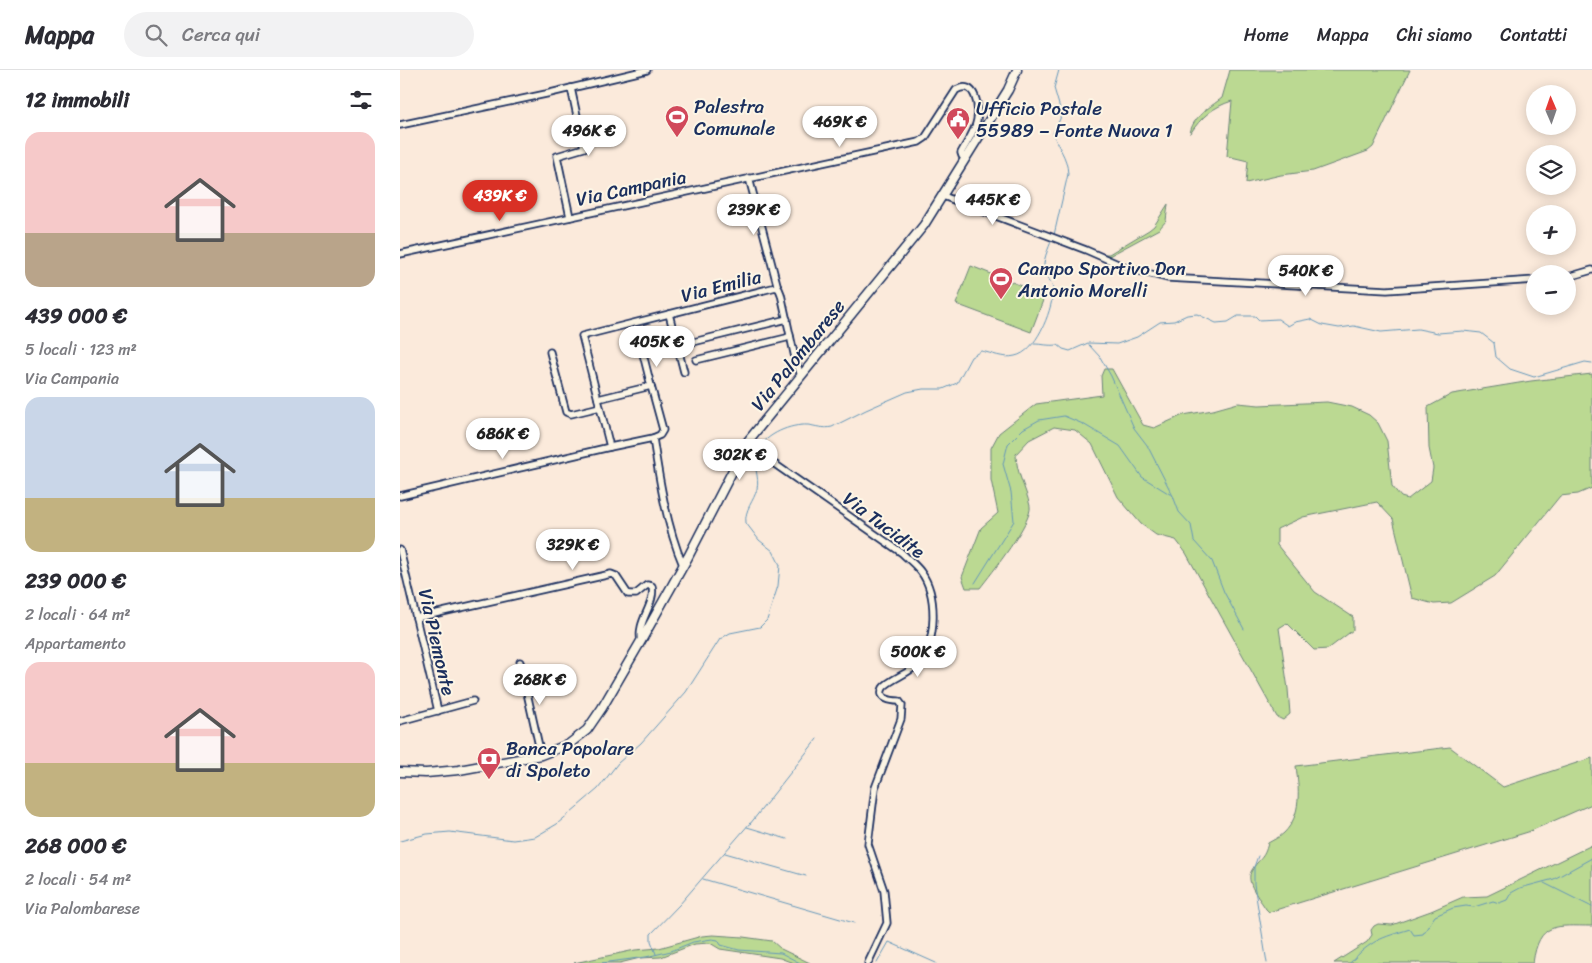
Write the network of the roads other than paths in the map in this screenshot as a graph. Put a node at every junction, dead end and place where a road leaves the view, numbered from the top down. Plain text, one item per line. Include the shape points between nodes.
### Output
1 (647, 70) edge
2 (1017, 70) edge
3 (635, 71) edge
4 (571, 88) junction
5 (400, 125) edge
6 (966, 158) junction
7 (749, 178) junction
8 (943, 196) junction
9 (570, 217) junction
10 (400, 254) edge
11 (1592, 270) edge
12 (1576, 275) edge
13 (1526, 281) edge
14 (778, 288) junction
15 (669, 314) junction
16 (787, 319) junction
17 (790, 336) junction
18 (677, 346) junction
19 (550, 352) dead end
20 (642, 354) dead end
21 (696, 360) dead end
22 (684, 372) dead end
23 (801, 376) junction
24 (651, 386) junction
25 (598, 399) junction
26 (600, 407) junction
27 (653, 438) junction
28 (749, 446) junction
29 (610, 447) junction
30 (400, 496) edge
31 (400, 550) edge
32 (683, 565) junction
33 (416, 618) junction
34 (641, 640) junction
35 (520, 662) dead end
36 (473, 701) dead end
37 (438, 711) junction
38 (400, 721) edge
39 (541, 755) junction
40 (400, 772) edge
41 (868, 963) edge

1 - 3 street
2 - 6 main road, Via Palombarese
3 - 4 street
4 - 5 street
4 - 9 street via 584,148 557,156
6 - 7 street, Via Campania via 961,153 977,118 975,94 964,87 956,90 921,141
6 - 8 main road, Via Palombarese
7 - 9 street, Via Campania
7 - 14 street
8 - 13 street via 1127,268 1175,279 1387,290
8 - 23 main road, Via Palombarese via 910,242
9 - 10 street, Via Campania
11 - 12 street
14 - 15 street, Via Emilia
14 - 16 street, Via Emilia
15 - 18 street
15 - 25 street, Via Emilia via 582,336
16 - 17 street, Via Emilia
16 - 18 street
17 - 21 street
17 - 23 street, Via Emilia
18 - 22 street
19 - 26 street via 566,412 571,414
20 - 24 street
23 - 28 main road, Via Palombarese
24 - 25 street
24 - 27 street via 662,430
25 - 26 street
26 - 29 street
27 - 29 street
27 - 32 street via 670,526
28 - 32 main road, Via Palombarese
28 - 41 street, Via Tucidite via 902,553 922,573 931,598 933,618 924,656 913,668 882,689 884,698 899,701 902,705 901,719 876,788 870,825 868,844 884,890 887,923
29 - 30 street
31 - 33 street, Via Piemonte
32 - 34 main road, Via Palombarese
33 - 34 street via 612,574 630,595 647,585 652,586 650,603 640,628
33 - 37 street, Via Piemonte
34 - 39 main road, Via Palombarese via 587,730 569,744
35 - 39 street
36 - 37 street, Via Piemonte
37 - 38 street, Via Piemonte
39 - 40 main road, Via Palombarese via 459,770

